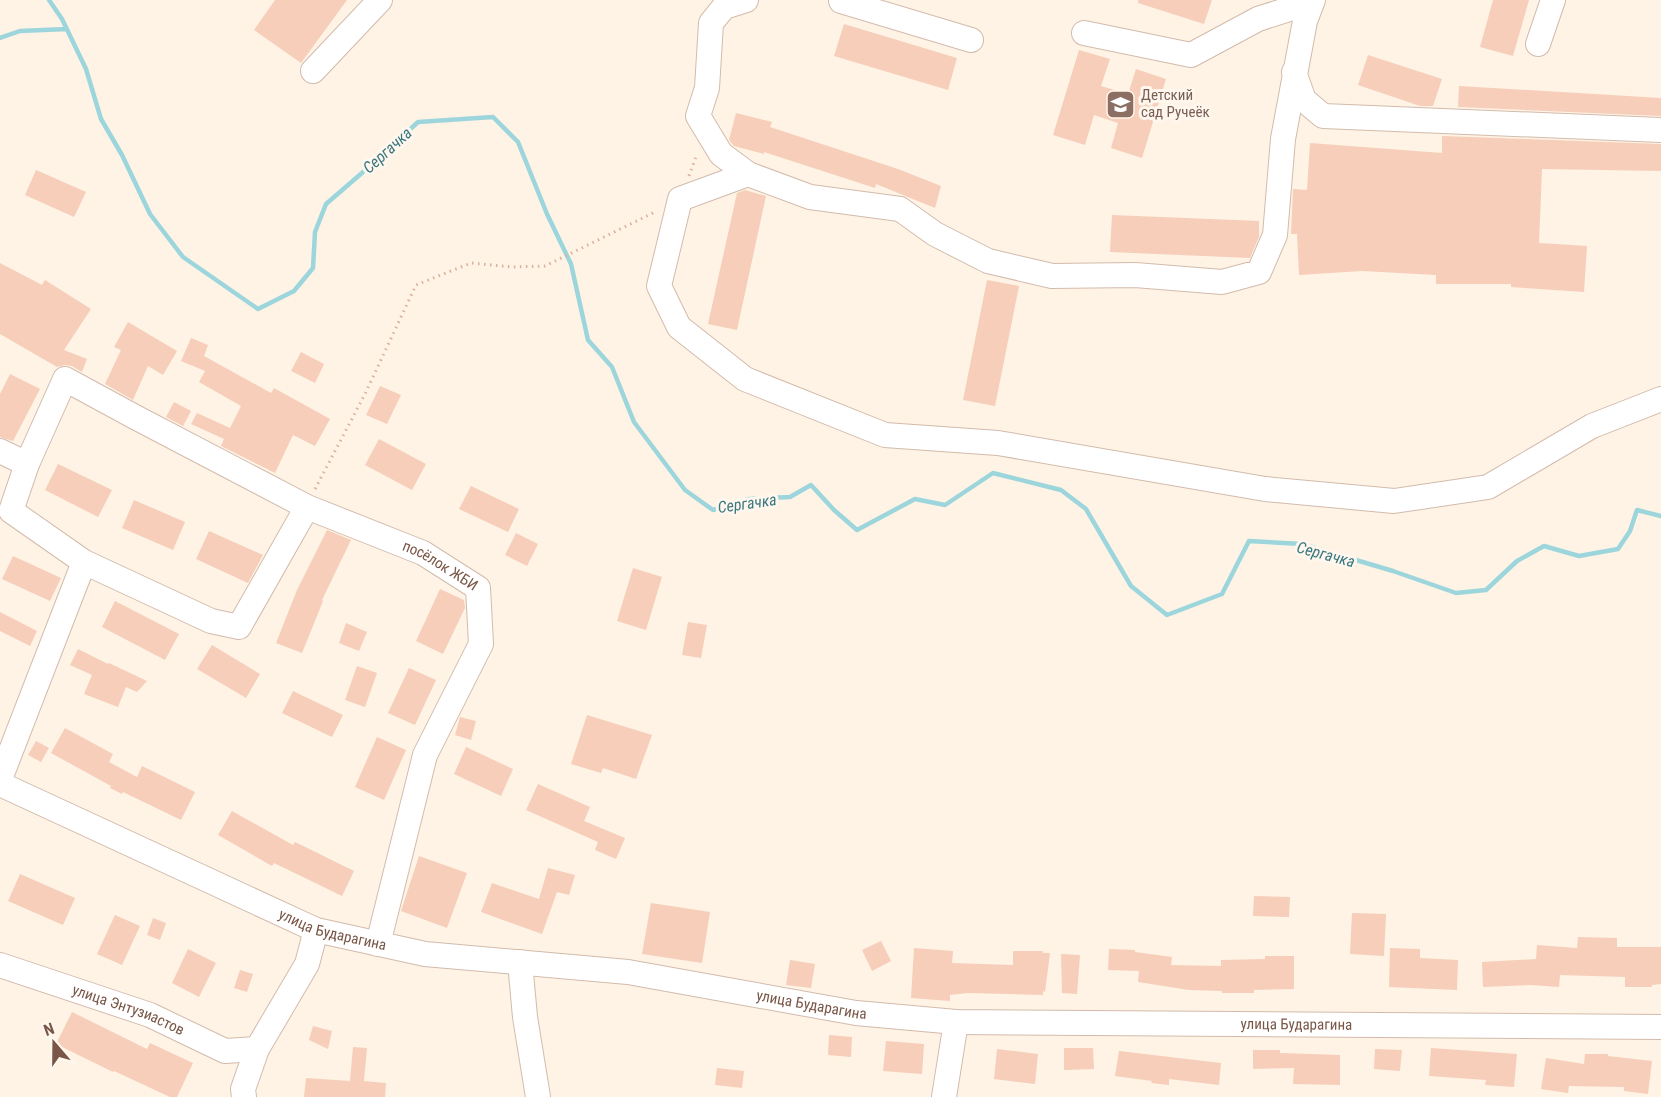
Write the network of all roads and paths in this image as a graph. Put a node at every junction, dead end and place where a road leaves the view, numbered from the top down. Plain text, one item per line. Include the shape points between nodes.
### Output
1 (380, 0) edge
2 (746, 0) edge
3 (840, 0) edge
4 (1553, 0) edge
5 (1310, 1) edge
6 (1084, 33) dead end
7 (970, 40) dead end
8 (1538, 44) dead end
9 (313, 71) dead end
10 (1294, 72) junction
11 (706, 130) junction
12 (1661, 130) edge
13 (748, 174) junction
14 (680, 199) junction
15 (1661, 399) edge
16 (0, 451) edge
17 (27, 464) junction
18 (307, 507) junction
19 (6, 512) edge
20 (84, 562) junction
21 (0, 779) edge
22 (0, 784) edge
23 (316, 930) junction
24 (378, 944) junction
25 (520, 962) junction
26 (0, 965) edge
27 (956, 1022) junction
28 (1661, 1027) edge
29 (258, 1049) junction
30 (244, 1097) edge
31 (538, 1097) edge
32 (944, 1097) edge

1 - 9 street
2 - 11 street via 724,7 711,23 707,88 698,116
3 - 7 street
4 - 8 street
5 - 6 street via 1258,19 1191,55
5 - 10 street
10 - 12 street via 1304,100 1323,116
10 - 13 street via 1283,139 1275,235 1259,272 1222,282 1135,275 1052,276 988,261 935,234 900,209 810,197
11 - 13 street via 721,154
11 - 14 path
13 - 14 street
14 - 15 street via 659,286 679,327 745,379 885,435 998,443 1265,489 1394,501 1488,488 1592,426
14 - 18 path via 545,266 471,263 416,285
16 - 17 street
17 - 18 street, посёлок ЖБИ via 65,379
17 - 19 street
18 - 20 street via 239,627 210,621
18 - 24 street, посёлок ЖБИ via 423,553 478,588 481,644 425,755
19 - 20 street
20 - 21 street
22 - 23 street, улица Бударагина
23 - 24 street, улица Бударагина
23 - 29 street via 306,964
24 - 25 street, улица Бударагина via 425,954
25 - 27 street, улица Бударагина via 628,972 856,1013
25 - 31 street
26 - 29 street, улица Энтузиастов via 150,1015 225,1051
27 - 28 street, улица Бударагина
27 - 32 street
29 - 30 street via 243,1089

